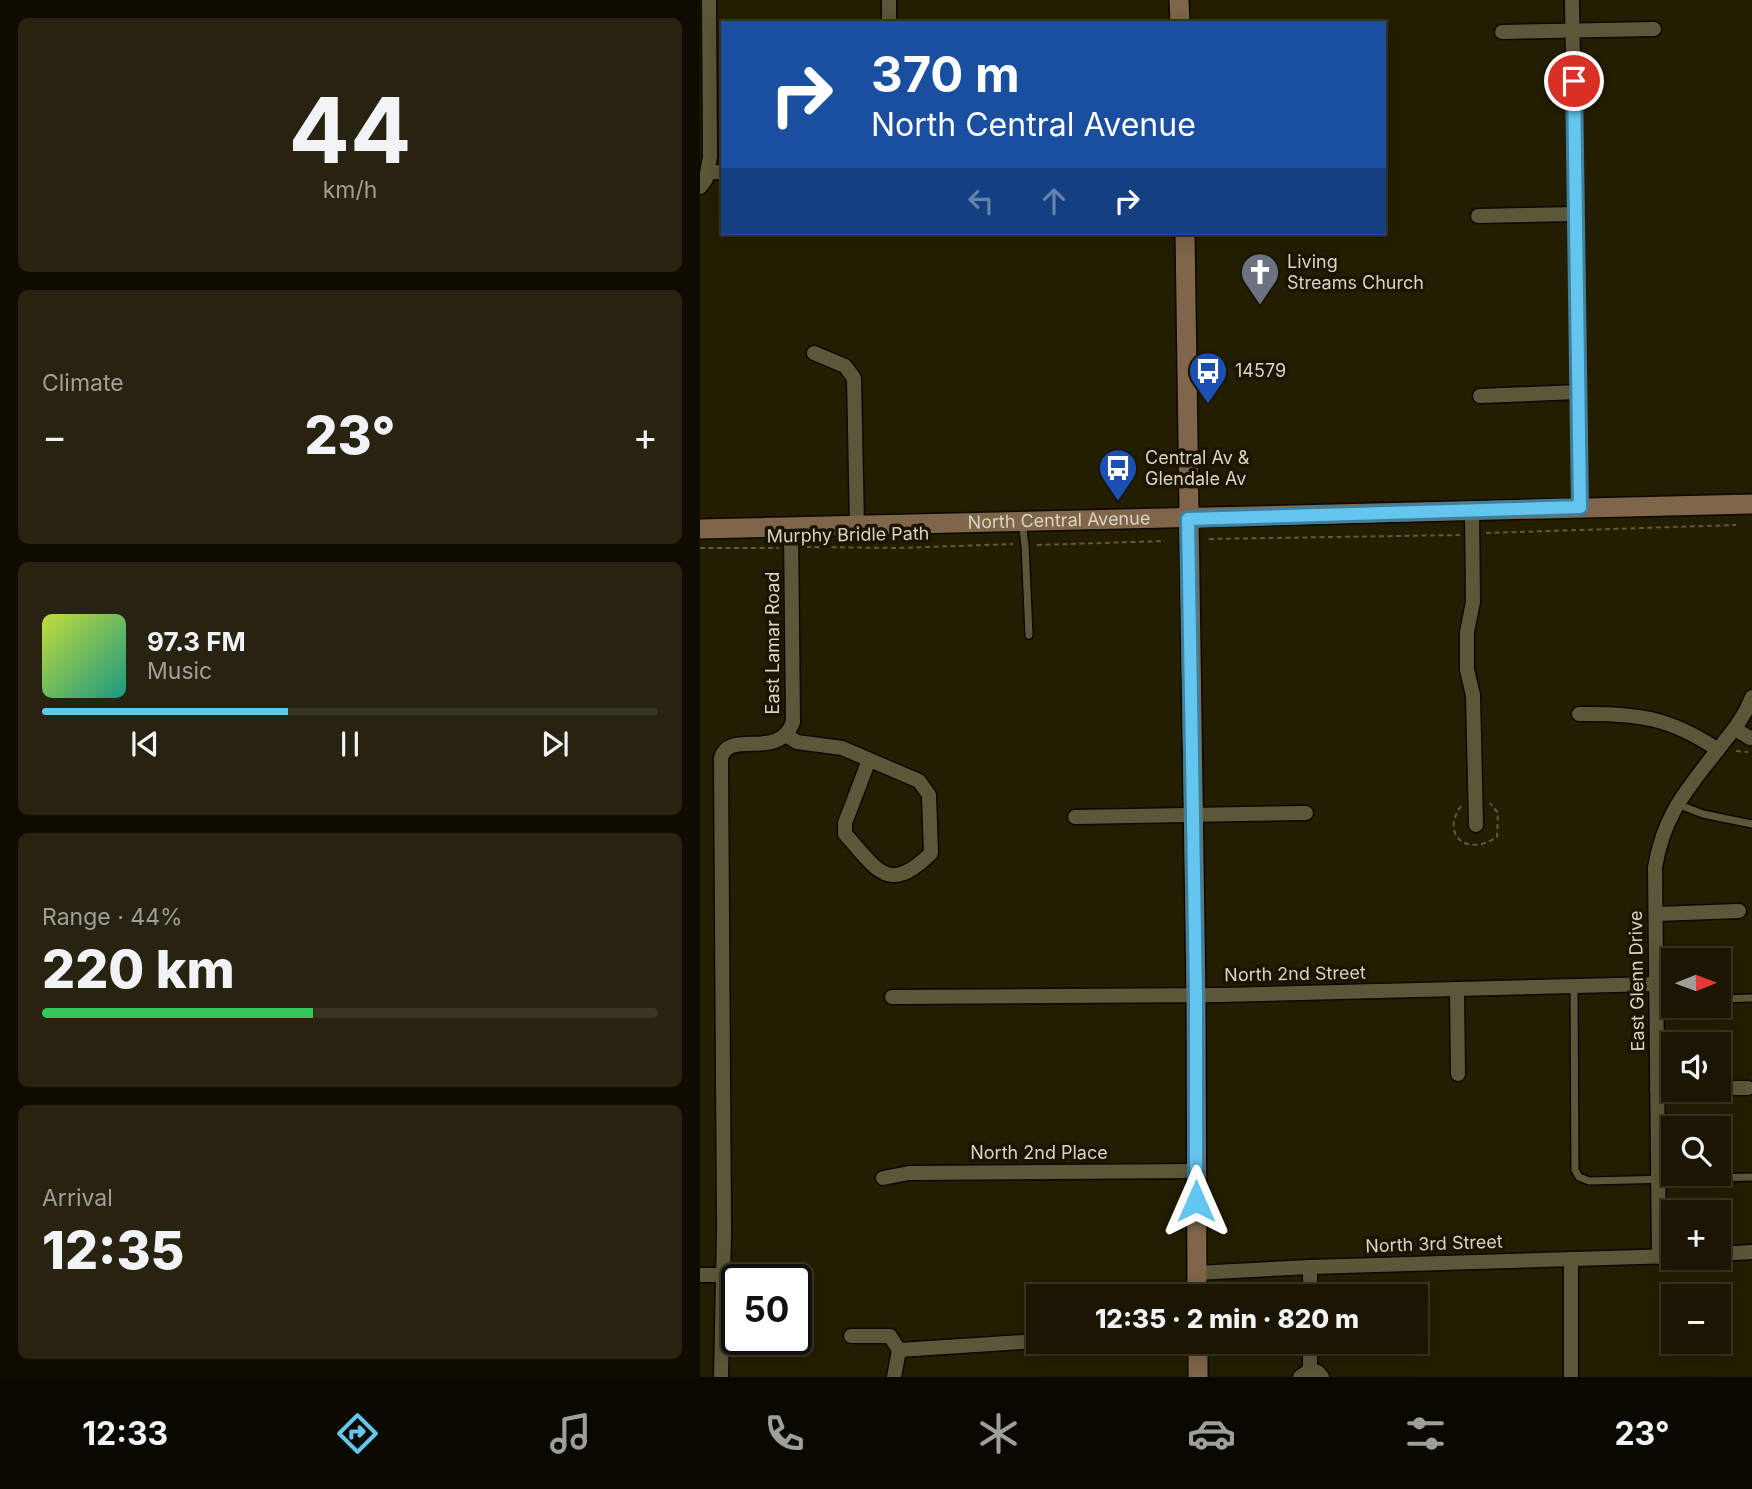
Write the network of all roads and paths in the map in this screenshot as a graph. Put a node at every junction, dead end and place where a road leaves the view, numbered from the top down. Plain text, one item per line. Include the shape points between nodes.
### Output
1 (709, 0) edge
2 (889, 0) edge
3 (1179, 0) edge
4 (1572, 0) edge
5 (889, 21) edge
6 (1180, 21) edge
7 (1654, 29) dead end
8 (1573, 31) junction
9 (1502, 32) dead end
10 (716, 172) edge
11 (700, 187) edge
12 (1577, 214) junction
13 (1478, 216) dead end
14 (1185, 235) edge
15 (814, 354) dead end
16 (1578, 392) junction
17 (1480, 396) dead end
18 (1752, 504) edge
19 (1580, 507) junction
20 (1472, 511) junction
21 (1188, 519) junction
22 (1022, 522) junction
23 (1736, 525) dead end
24 (857, 526) junction
25 (700, 529) edge
26 (1460, 534) dead end
27 (1483, 536) dead end
28 (791, 537) junction
29 (1209, 539) dead end
30 (1165, 541) dead end
31 (1025, 545) junction
32 (700, 548) edge
33 (1029, 635) dead end
34 (1752, 697) edge
35 (1579, 714) dead end
36 (1735, 729) junction
37 (786, 736) junction
38 (1750, 738) edge
39 (1718, 750) junction
40 (869, 760) junction
41 (1677, 804) junction
42 (1306, 813) dead end
43 (1193, 816) junction
44 (1075, 817) dead end
45 (1752, 824) edge
46 (1476, 825) dead end
47 (1740, 911) dead end
48 (1656, 914) junction
49 (1574, 986) junction
50 (1457, 989) junction
51 (1656, 992) junction
52 (1661, 994) edge
53 (1196, 995) junction
54 (892, 997) dead end
55 (1752, 998) edge
56 (1731, 999) edge
57 (1458, 1074) dead end
58 (1731, 1088) edge
59 (1748, 1088) dead end
60 (1657, 1089) junction
61 (1661, 1089) edge
62 (1196, 1171) junction
63 (1752, 1177) edge
64 (883, 1178) dead end
65 (1658, 1180) junction
66 (1661, 1209) edge
67 (1752, 1252) edge
68 (1731, 1253) edge
69 (1661, 1257) edge
70 (1571, 1259) junction
71 (723, 1264) edge
72 (1310, 1267) junction
73 (1196, 1273) junction
74 (721, 1274) edge
75 (700, 1275) edge
76 (1196, 1284) edge
77 (1310, 1284) edge
78 (851, 1336) dead end
79 (1026, 1342) edge
80 (899, 1350) junction
81 (1198, 1354) edge
82 (1310, 1354) edge
83 (721, 1355) edge
84 (1311, 1375) edge
85 (721, 1377) edge
86 (894, 1377) edge
87 (1198, 1377) edge
88 (1572, 1377) edge

1 - 10 street via 711,150
2 - 5 street
3 - 6 main road
4 - 8 street
7 - 8 street
8 - 9 street
8 - 12 street
10 - 11 street
12 - 13 street
12 - 16 street
14 - 21 main road
15 - 24 street via 845,366 854,378
16 - 17 street
16 - 19 street
18 - 19 main road, North Central Avenue
19 - 20 main road, North Central Avenue
20 - 21 main road, North Central Avenue
20 - 46 street via 1473,602 1466,632 1473,695
21 - 22 main road, North Central Avenue
21 - 43 main road
22 - 24 main road, North Central Avenue
22 - 31 lane
23 - 27 path
24 - 28 main road, North Central Avenue
25 - 28 main road, North Central Avenue
26 - 29 path
28 - 31 path, Murphy Bridle Path via 900,548
28 - 32 path, Murphy Bridle Path
28 - 37 street, East Lamar Road via 794,715
30 - 31 path, Murphy Bridle Path
31 - 33 lane
34 - 36 street, East Glenn Drive
35 - 39 street via 1639,715 1669,723
36 - 38 street
36 - 39 street, East Glenn Drive
37 - 40 street via 797,742 842,748
37 - 71 street, East Lamar Road via 770,744 732,745 721,757
39 - 41 street, East Glenn Drive
40 - 40 street via 919,781 929,795 930,853 900,876 877,870 845,834
41 - 45 lane
41 - 48 street, East Glenn Drive via 1659,844
42 - 43 street
43 - 44 street
43 - 53 main road
47 - 48 street
48 - 51 street, East Glenn Drive
49 - 50 street, North 2nd Street
49 - 51 street, North 2nd Street
49 - 65 lane via 1579,1177 1589,1181
50 - 53 street, North 2nd Street
50 - 57 street
51 - 52 lane
51 - 60 street, East Glenn Drive
53 - 54 street, North 2nd Street
53 - 62 main road
55 - 56 lane
58 - 59 street
60 - 61 street
60 - 65 street, East Glenn Drive
62 - 64 street, North 2nd Place via 909,1172
62 - 73 main road
63 - 65 lane
65 - 66 street, East Glenn Drive
67 - 68 street
69 - 70 street, North 3rd Street
70 - 72 street, North 3rd Street
70 - 88 street
72 - 73 street, North 3rd Street
72 - 77 street
73 - 76 main road
74 - 75 street
78 - 80 street via 890,1336
79 - 80 street
80 - 86 street
81 - 87 main road
82 - 84 street
83 - 85 street, East Lamar Road

